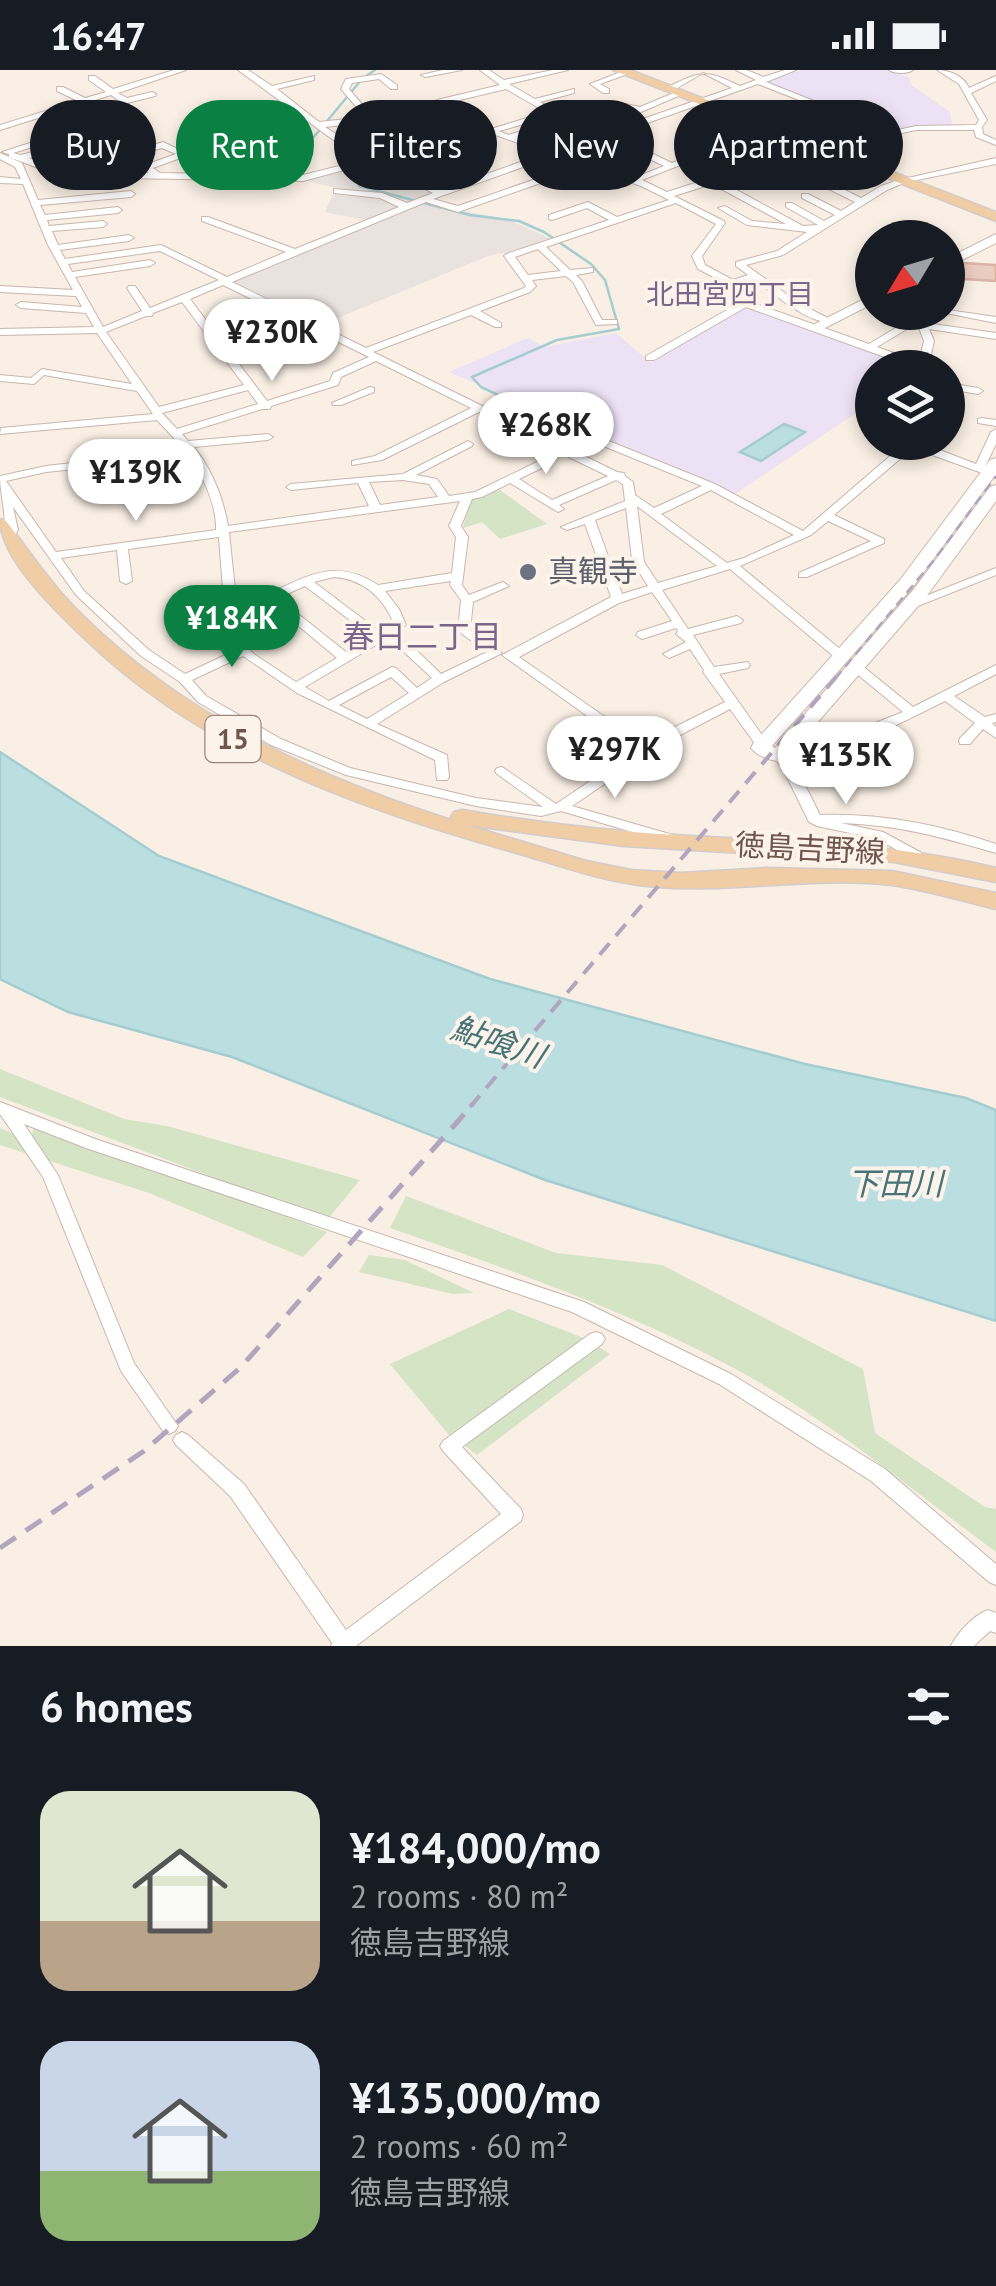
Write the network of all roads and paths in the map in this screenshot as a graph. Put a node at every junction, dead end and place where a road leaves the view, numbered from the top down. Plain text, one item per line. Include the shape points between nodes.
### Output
1 (182, 70) edge
2 (242, 70) edge
3 (458, 70) edge
4 (484, 70) edge
5 (564, 70) edge
6 (738, 70) edge
7 (792, 70) edge
8 (892, 70) edge
9 (908, 70) edge
10 (941, 70) edge
11 (700, 71) edge
12 (426, 75) edge
13 (621, 77) edge
14 (92, 78) dead end
15 (311, 78) dead end
16 (996, 78) edge
17 (761, 81) junction
18 (502, 85) junction
19 (394, 87) dead end
20 (738, 88) junction
21 (60, 89) dead end
22 (268, 90) junction
23 (676, 90) junction
24 (111, 92) junction
25 (570, 92) dead end
26 (966, 92) junction
27 (152, 94) dead end
28 (83, 100) edge
29 (88, 100) edge
30 (352, 100) edge
31 (447, 100) edge
32 (529, 100) edge
33 (540, 100) edge
34 (704, 100) joint
35 (808, 100) edge
36 (654, 103) edge
37 (996, 110) edge
38 (979, 112) junction
39 (30, 118) edge
40 (334, 123) edge
41 (318, 125) junction
42 (497, 126) edge
43 (0, 128) edge
44 (517, 128) edge
45 (978, 128) junction
46 (517, 130) edge
47 (497, 131) edge
48 (903, 131) edge
49 (507, 132) junction
50 (334, 137) edge
51 (517, 137) edge
52 (996, 143) edge
53 (30, 145) edge
54 (30, 155) edge
55 (1, 156) edge
56 (954, 156) dead end
57 (20, 158) junction
58 (654, 158) edge
59 (996, 161) edge
60 (30, 162) edge
61 (674, 163) edge
62 (669, 165) junction
63 (517, 166) edge
64 (968, 167) junction
65 (654, 172) edge
66 (156, 174) edge
67 (176, 174) edge
68 (903, 178) edge
69 (0, 180) edge
70 (908, 180) junction
71 (26, 182) junction
72 (517, 189) edge
73 (436, 190) edge
74 (652, 190) edge
75 (691, 190) edge
76 (730, 190) edge
77 (836, 190) edge
78 (440, 192) junction
79 (131, 194) dead end
80 (671, 198) junction
81 (424, 199) junction
82 (807, 200) dead end
83 (862, 202) junction
84 (35, 203) junction
85 (329, 203) dead end
86 (789, 205) dead end
87 (405, 206) junction
88 (722, 208) dead end
89 (118, 210) dead end
90 (996, 214) edge
91 (842, 215) junction
92 (552, 218) dead end
93 (206, 219) dead end
94 (618, 221) junction
95 (44, 224) junction
96 (103, 224) dead end
97 (823, 228) junction
98 (802, 229) junction
99 (996, 238) edge
100 (122, 241) dead end
101 (540, 247) junction
102 (55, 248) junction
103 (294, 252) junction
104 (965, 254) edge
105 (63, 262) junction
106 (150, 264) dead end
107 (590, 270) dead end
108 (569, 272) junction
109 (754, 276) junction
110 (527, 278) junction
111 (0, 280) edge
112 (226, 282) junction
113 (732, 283) junction
114 (75, 284) junction
115 (132, 288) dead end
116 (0, 289) edge
117 (27, 297) junction
118 (185, 299) junction
119 (855, 307) edge
120 (89, 310) junction
121 (470, 310) junction
122 (733, 310) junction
123 (149, 314) junction
124 (965, 315) edge
125 (996, 320) edge
126 (614, 322) dead end
127 (820, 324) junction
128 (498, 325) dead end
129 (314, 326) junction
130 (965, 329) edge
131 (100, 330) junction
132 (901, 330) edge
133 (0, 332) edge
134 (996, 336) edge
135 (271, 340) dead end
136 (870, 348) junction
137 (876, 350) edge
138 (370, 355) junction
139 (650, 358) dead end
140 (23, 368) dead end
141 (42, 372) junction
142 (0, 378) edge
143 (251, 386) junction
144 (138, 388) junction
145 (965, 389) edge
146 (315, 390) junction
147 (370, 390) dead end
148 (978, 391) dead end
149 (266, 407) junction
150 (479, 408) junction
151 (158, 414) junction
152 (982, 421) dead end
153 (996, 423) edge
154 (1, 431) edge
155 (175, 432) junction
156 (996, 432) edge
157 (532, 434) junction
158 (268, 438) dead end
159 (548, 442) junction
160 (468, 444) dead end
161 (401, 446) junction
162 (190, 448) junction
163 (348, 452) dead end
164 (890, 460) edge
165 (960, 460) edge
166 (110, 462) junction
167 (434, 462) junction
168 (356, 463) junction
169 (992, 474) edge
170 (620, 475) junction
171 (406, 477) junction
172 (364, 479) junction
173 (511, 479) junction
174 (1, 482) edge
175 (110, 486) dead end
176 (711, 486) junction
177 (291, 487) dead end
178 (467, 496) junction
179 (630, 499) junction
180 (446, 500) junction
181 (555, 507) joint
182 (376, 509) junction
183 (654, 513) junction
184 (826, 516) junction
185 (589, 519) junction
186 (567, 527) dead end
187 (4, 530) edge
188 (221, 532) junction
189 (803, 534) junction
190 (122, 546) junction
191 (56, 555) junction
192 (638, 562) junction
193 (606, 566) junction
194 (729, 566) junction
195 (996, 571) edge
196 (804, 575) dead end
197 (457, 576) junction
198 (126, 581) dead end
199 (307, 582) junction
200 (503, 586) dead end
201 (652, 589) junction
202 (377, 590) junction
203 (618, 599) junction
204 (466, 600) junction
205 (909, 605) junction
206 (737, 620) dead end
207 (683, 634) junction
208 (642, 635) dead end
209 (380, 637) junction
210 (243, 651) junction
211 (496, 653) junction
212 (669, 654) dead end
213 (512, 656) junction
214 (345, 658) junction
215 (122, 660) junction
216 (849, 662) junction
217 (744, 665) dead end
218 (996, 669) edge
219 (167, 670) junction
220 (710, 672) junction
221 (440, 678) junction
222 (184, 680) junction
223 (298, 686) junction
224 (417, 694) junction
225 (946, 696) junction
226 (202, 700) junction
227 (332, 704) junction
228 (732, 704) junction
229 (910, 711) junction
230 (601, 720) dead end
231 (989, 720) edge
232 (370, 724) junction
233 (216, 729) junction
234 (996, 734) edge
235 (965, 740) dead end
236 (767, 750) junction
237 (502, 770) dead end
238 (442, 776) dead end
239 (384, 804) junction
240 (551, 809) junction
241 (814, 819) junction
242 (679, 842) junction
243 (996, 850) edge
244 (915, 856) junction
245 (996, 875) edge
246 (996, 901) edge
247 (4, 1110) edge
248 (596, 1339) dead end
249 (996, 1576) edge
250 (996, 1624) edge
251 (344, 1645) edge
252 (960, 1646) edge

1 - 24 street
2 - 22 street
3 - 12 street
4 - 18 street
5 - 18 street
6 - 17 street
7 - 17 street
8 - 9 street
10 - 26 street
11 - 20 street
11 - 23 street
13 - 23 main road
14 - 24 street
15 - 22 street
16 - 26 street
17 - 20 street
17 - 35 street
18 - 31 street
18 - 32 street
19 - 30 street via 381,76 349,81
20 - 34 street
21 - 28 street
22 - 41 street
23 - 34 main road
23 - 36 street
24 - 27 street via 121,102
24 - 29 street
25 - 33 street
26 - 38 street
37 - 38 street
38 - 45 street via 984,125
39 - 43 street
40 - 41 street
41 - 50 street
42 - 49 street
44 - 49 street
45 - 48 street
45 - 52 street
46 - 49 street
47 - 49 street
49 - 51 street
53 - 55 street
54 - 57 street
55 - 57 street
55 - 71 street via 19,165
56 - 64 street
57 - 60 street
58 - 62 street
59 - 64 street
61 - 62 street
62 - 65 street
63 - 78 street
64 - 70 street
66 - 67 street
68 - 70 main road
69 - 71 street
70 - 83 street
70 - 90 main road
71 - 84 street
72 - 81 street via 458,209
73 - 78 street
74 - 80 street
75 - 80 street
76 - 98 street
77 - 83 street
78 - 81 street
79 - 84 street
80 - 94 street
80 - 113 street via 721,224 697,256 701,266
81 - 87 street
82 - 91 street
83 - 91 street
84 - 95 street
85 - 87 street via 338,189
86 - 97 street
87 - 103 street
88 - 98 street via 750,223
89 - 95 street
91 - 97 street
92 - 94 street via 588,205
93 - 103 street
94 - 101 street
95 - 96 street
95 - 102 street
97 - 98 street
97 - 109 street via 780,254 739,264
99 - 104 street
100 - 102 street
101 - 108 street
101 - 110 street via 508,256
102 - 105 street
103 - 112 street
105 - 112 street via 161,248
105 - 114 street
106 - 114 street
107 - 108 street
108 - 110 street
108 - 126 street via 599,323
109 - 113 street
109 - 127 street
110 - 121 street via 527,290
111 - 114 street
112 - 118 street
112 - 129 street
113 - 122 street via 714,294
114 - 117 street
114 - 120 street
115 - 123 street
116 - 117 street
117 - 120 street
118 - 123 street
118 - 143 street
119 - 127 street
120 - 131 street
121 - 128 street
121 - 138 street
122 - 127 street via 745,304
122 - 139 street
123 - 131 street
124 - 125 street
127 - 136 street
129 - 135 street
129 - 138 street
130 - 134 street
131 - 133 street
131 - 144 street
132 - 136 street
136 - 137 street
138 - 146 street
138 - 150 street
140 - 141 street
141 - 142 street via 34,381
141 - 144 street
143 - 149 street
143 - 151 street
144 - 151 street
145 - 148 street
146 - 147 street via 341,406
146 - 149 street
149 - 155 street
150 - 157 street
150 - 161 street
151 - 154 street
151 - 155 street
152 - 153 street
155 - 162 street
156 - 169 street
157 - 159 street
157 - 176 street via 553,422
158 - 162 street
159 - 170 street
159 - 173 street via 542,464
160 - 167 street
161 - 167 street
161 - 168 street
162 - 166 street
162 - 188 street via 204,466
163 - 168 street
164 - 184 street
165 - 169 street
166 - 174 street via 46,468
166 - 175 street
167 - 171 street
168 - 172 street
169 - 205 street
169 - 216 street
170 - 179 street
170 - 181 street
171 - 172 street
171 - 180 street via 433,481
172 - 177 street
172 - 182 street
173 - 178 street
173 - 181 street
174 - 187 street via 12,530
174 - 191 street
176 - 183 street
176 - 189 street
178 - 180 street
178 - 197 street via 455,526 462,537
179 - 183 street
179 - 185 street
179 - 192 street
180 - 182 street
182 - 188 street
183 - 194 street
184 - 189 street
184 - 196 street via 880,541
185 - 186 street
185 - 193 street
187 - 215 main road, 徳島吉野線 / 15 via 55,598
188 - 190 street
188 - 210 street via 231,587 228,636
189 - 194 street
190 - 191 street
190 - 198 street
191 - 219 street via 59,568 100,615
192 - 193 street
192 - 201 street
193 - 203 street
194 - 201 street
194 - 216 street
195 - 205 street
197 - 202 street
197 - 204 street
199 - 202 street via 353,572
199 - 209 street
199 - 214 street via 271,601
200 - 204 street
201 - 203 street
201 - 207 street
202 - 209 street via 400,625
203 - 213 street
204 - 211 street via 464,632
205 - 216 street
206 - 207 street
207 - 208 street
207 - 212 street
207 - 220 street
209 - 214 street
209 - 221 street via 407,648
210 - 222 street
210 - 223 street
211 - 213 street
211 - 221 street
213 - 230 street
214 - 223 street
215 - 219 street
215 - 233 main road, 徳島吉野線 / 15
216 - 229 street
216 - 236 street
217 - 220 street
218 - 225 street
219 - 222 street
220 - 228 street
221 - 224 street
222 - 226 street
223 - 227 street
224 - 227 street via 392,671
224 - 232 street
225 - 229 street
225 - 231 street
226 - 233 street
226 - 240 street via 346,771 476,802
227 - 232 street
228 - 236 street
228 - 240 street
229 - 236 street via 816,750
231 - 234 street
231 - 235 street
232 - 238 street via 442,758
233 - 239 main road, 徳島吉野線 / 15 via 280,764
236 - 241 street via 788,764
237 - 240 street
239 - 242 main road, 徳島吉野線 / 15 via 576,835
239 - 246 main road, 徳島吉野線 / 15 via 610,874 676,882 778,875 892,878
240 - 242 street
241 - 243 street via 894,819
241 - 244 street via 878,835
242 - 244 main road, 徳島吉野線 / 15 via 834,846
244 - 245 main road, 徳島吉野線 / 15
247 - 249 street via 578,1307 725,1379 878,1475
247 - 251 street via 50,1175 127,1366 176,1433 238,1490
248 - 251 street via 449,1446 514,1515
250 - 252 street via 988,1619

